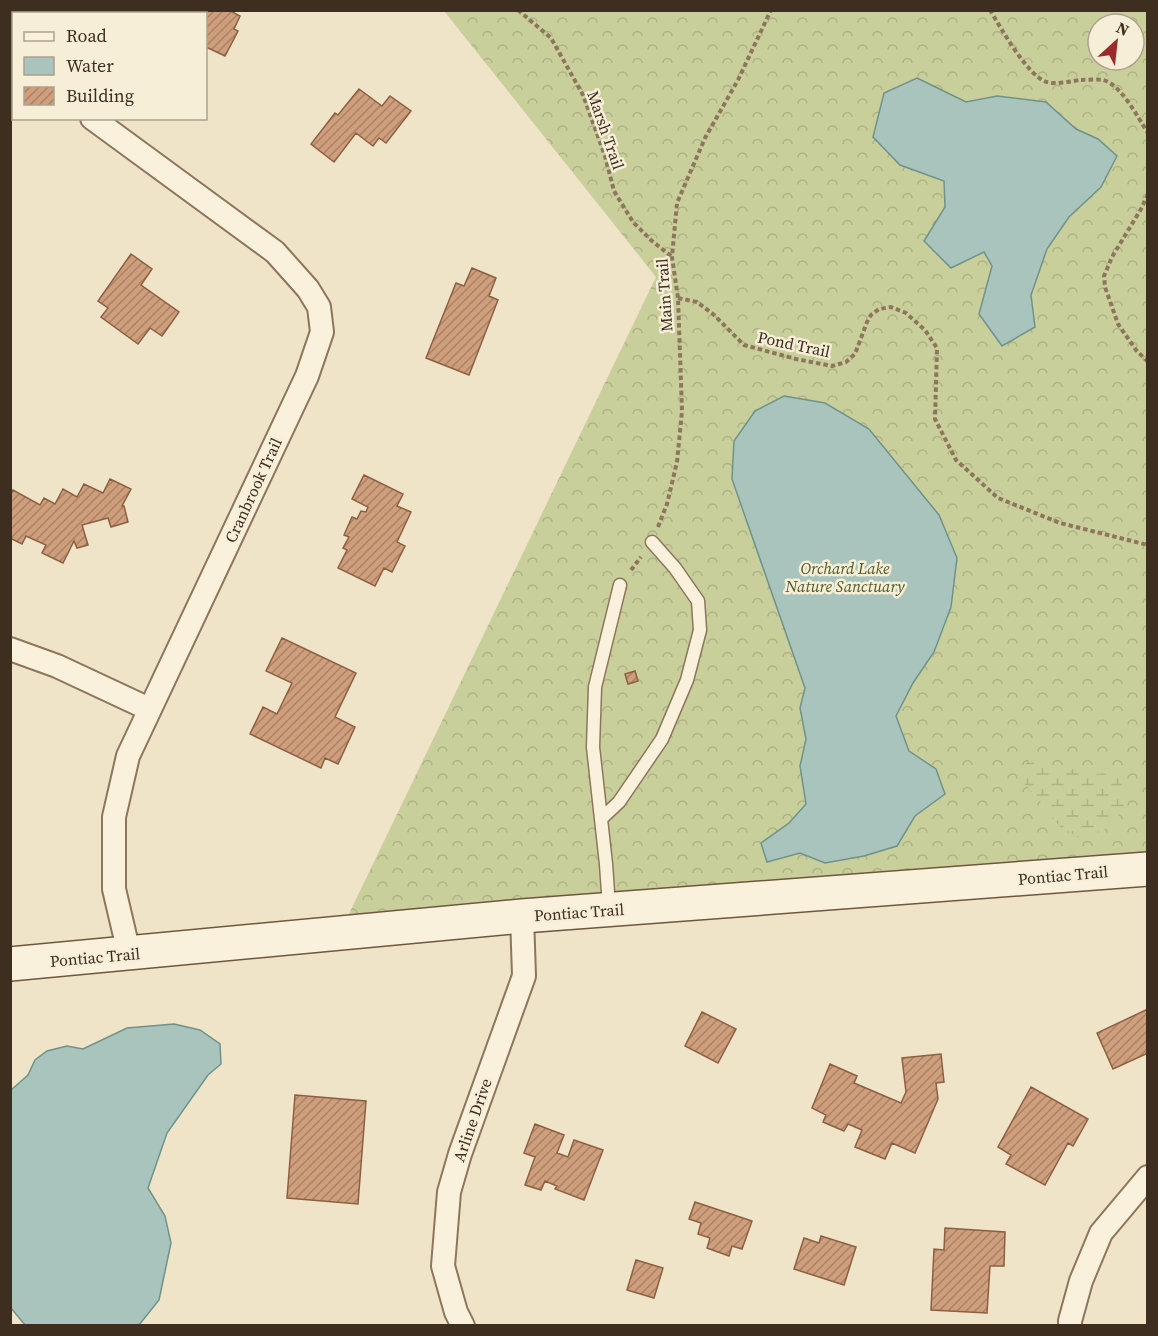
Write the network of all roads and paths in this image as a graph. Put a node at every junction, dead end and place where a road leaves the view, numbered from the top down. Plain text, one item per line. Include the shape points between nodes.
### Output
1 (518, 10) edge
2 (771, 10) edge
3 (990, 10) edge
4 (95, 120) edge
5 (1148, 132) edge
6 (1148, 194) edge
7 (672, 257) junction
8 (678, 298) junction
9 (1148, 362) edge
10 (652, 542) junction
11 (1148, 545) edge
12 (620, 585) joint
13 (10, 649) edge
14 (149, 709) junction
15 (601, 819) junction
16 (1148, 869) edge
17 (609, 910) junction
18 (522, 916) junction
19 (129, 953) junction
20 (10, 964) edge
21 (1148, 1178) edge
22 (463, 1326) edge
23 (1070, 1326) edge

1 - 7 path, Marsh Trail via 551,38 583,95 614,191 633,222
2 - 7 path, Main Trail via 705,138 677,203
3 - 5 path via 1038,77 1048,83 1105,80 1119,91
4 - 14 street, Cranbrook Trail via 275,252 319,307 322,332 307,376
6 - 9 path via 1104,276 1118,324
7 - 8 path, Main Trail
8 - 10 path, Main Trail via 682,411 677,462
8 - 11 path, Pond Trail via 697,302 744,345 832,366 855,354 867,322 879,309 891,307 906,313 937,348 935,419 956,460 998,498 1060,523
10 - 12 path, Main Trail
10 - 15 lane via 698,601 700,630 687,680 662,739 619,802
12 - 15 lane via 595,687 593,747
13 - 14 street via 57,666
14 - 19 street, Cranbrook Trail via 128,756 114,817 114,889
15 - 17 lane
16 - 17 main road, Pontiac Trail
17 - 18 main road, Pontiac Trail
18 - 19 main road, Pontiac Trail
18 - 22 street, Arline Drive via 524,975 449,1192 443,1266
19 - 20 main road, Pontiac Trail
21 - 23 street via 1101,1233

